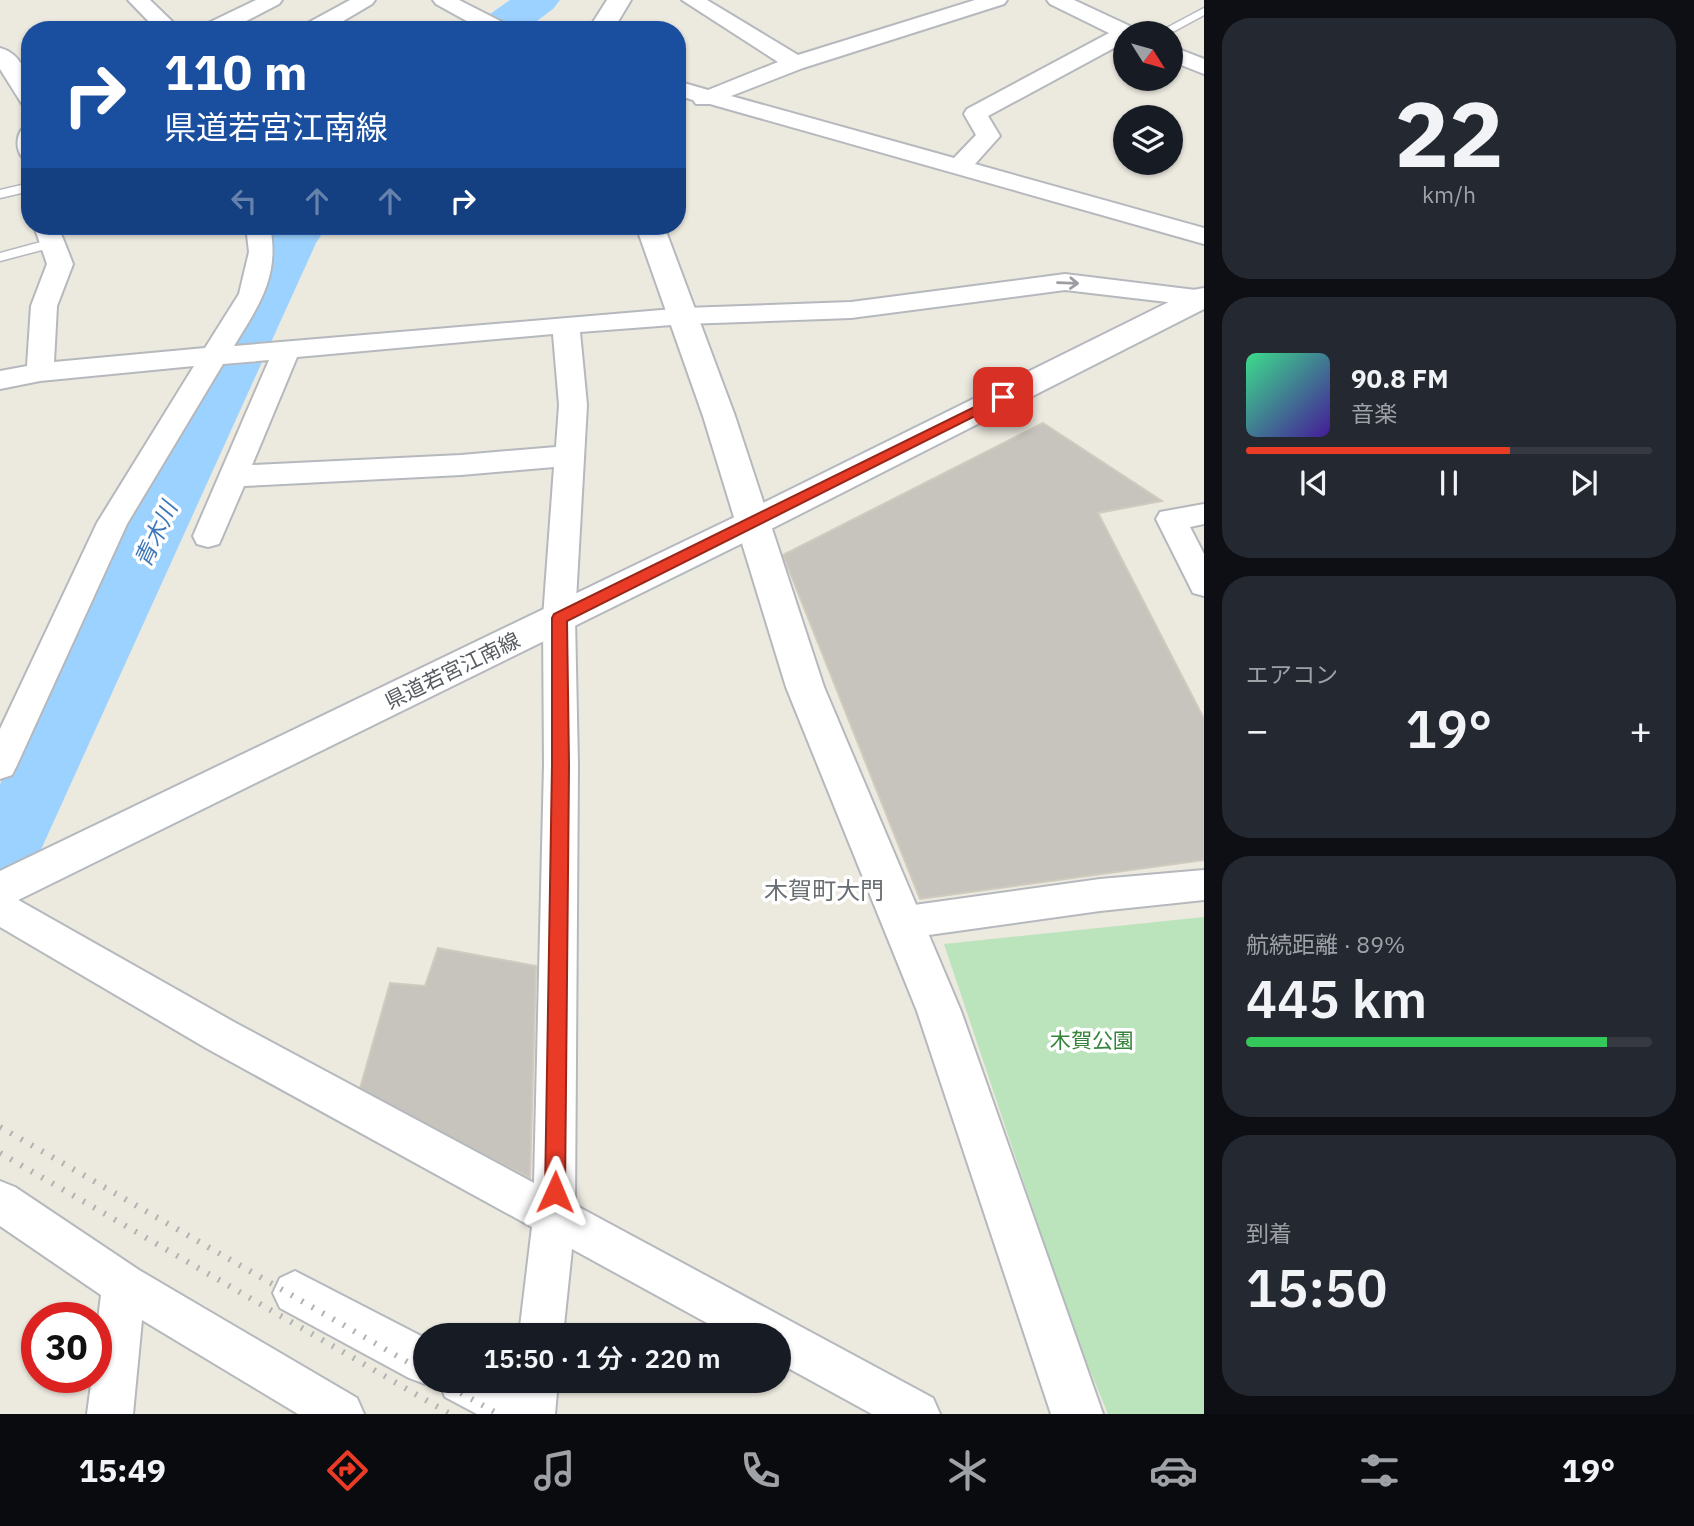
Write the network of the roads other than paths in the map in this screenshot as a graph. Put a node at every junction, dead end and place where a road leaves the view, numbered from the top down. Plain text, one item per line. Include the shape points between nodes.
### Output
1 (138, 0) edge
2 (272, 0) edge
3 (365, 0) edge
4 (443, 0) edge
5 (619, 0) edge
6 (692, 0) edge
7 (997, 0) edge
8 (1057, 0) edge
9 (1204, 11) edge
10 (160, 21) edge
11 (230, 21) edge
12 (328, 21) edge
13 (482, 21) edge
14 (606, 21) edge
15 (1183, 22) edge
16 (1113, 27) edge
17 (1113, 40) edge
18 (0, 55) edge
19 (1183, 57) edge
20 (794, 63) junction
21 (1204, 67) edge
22 (21, 83) edge
23 (686, 91) edge
24 (707, 98) junction
25 (686, 102) edge
26 (959, 166) junction
27 (21, 189) edge
28 (0, 194) edge
29 (47, 235) edge
30 (49, 235) edge
31 (259, 235) edge
32 (654, 235) edge
33 (1204, 236) edge
34 (0, 257) edge
35 (1203, 298) edge
36 (685, 316) junction
37 (566, 325) junction
38 (274, 350) junction
39 (218, 355) junction
40 (40, 372) junction
41 (0, 380) edge
42 (570, 456) junction
43 (234, 476) junction
44 (1204, 514) edge
45 (753, 523) junction
46 (208, 536) dead end
47 (1204, 585) edge
48 (559, 618) junction
49 (0, 765) edge
50 (1204, 885) edge
51 (0, 891) edge
52 (0, 908) edge
53 (900, 923) junction
54 (0, 1201) edge
55 (554, 1216) junction
56 (124, 1285) junction
57 (295, 1293) dead end
58 (542, 1323) edge
59 (751, 1323) edge
60 (791, 1346) edge
61 (413, 1356) edge
62 (484, 1393) edge
63 (535, 1393) edge
64 (110, 1414) edge
65 (341, 1414) edge
66 (524, 1414) edge
67 (532, 1414) edge
68 (917, 1414) edge
69 (1077, 1414) edge

1 - 10 street
2 - 11 street
3 - 12 street
4 - 13 street
5 - 14 street
6 - 20 street
7 - 20 street
8 - 16 street
9 - 15 lane
17 - 26 street via 975,114 988,136
18 - 22 street
19 - 21 street
20 - 24 street
23 - 24 street
24 - 25 street
24 - 26 street
26 - 33 street
27 - 28 lane
29 - 34 lane
30 - 40 street via 60,264 44,306
31 - 39 street via 262,252 251,293
32 - 36 street
36 -> 35 street via 851,310 1065,282
35 - 45 street, 県道若宮江南線
36 - 37 street
36 - 45 street
37 - 38 street
37 - 42 street via 573,405
38 - 39 street
38 - 43 street
39 - 40 street
39 - 49 street via 112,523
40 - 41 street
42 - 43 street
42 - 48 street
43 - 46 street
44 - 47 street via 1171,519
45 - 48 street, 県道若宮江南線
45 - 53 street via 805,687
48 - 51 street, 県道若宮江南線
48 - 55 street
50 - 53 street
52 - 55 street via 220,1035
53 - 69 street via 939,1011
54 - 56 street
55 - 58 street
55 - 59 street
56 - 64 street
56 - 65 street
57 - 61 street
60 - 68 street
62 - 66 street
63 - 67 street

